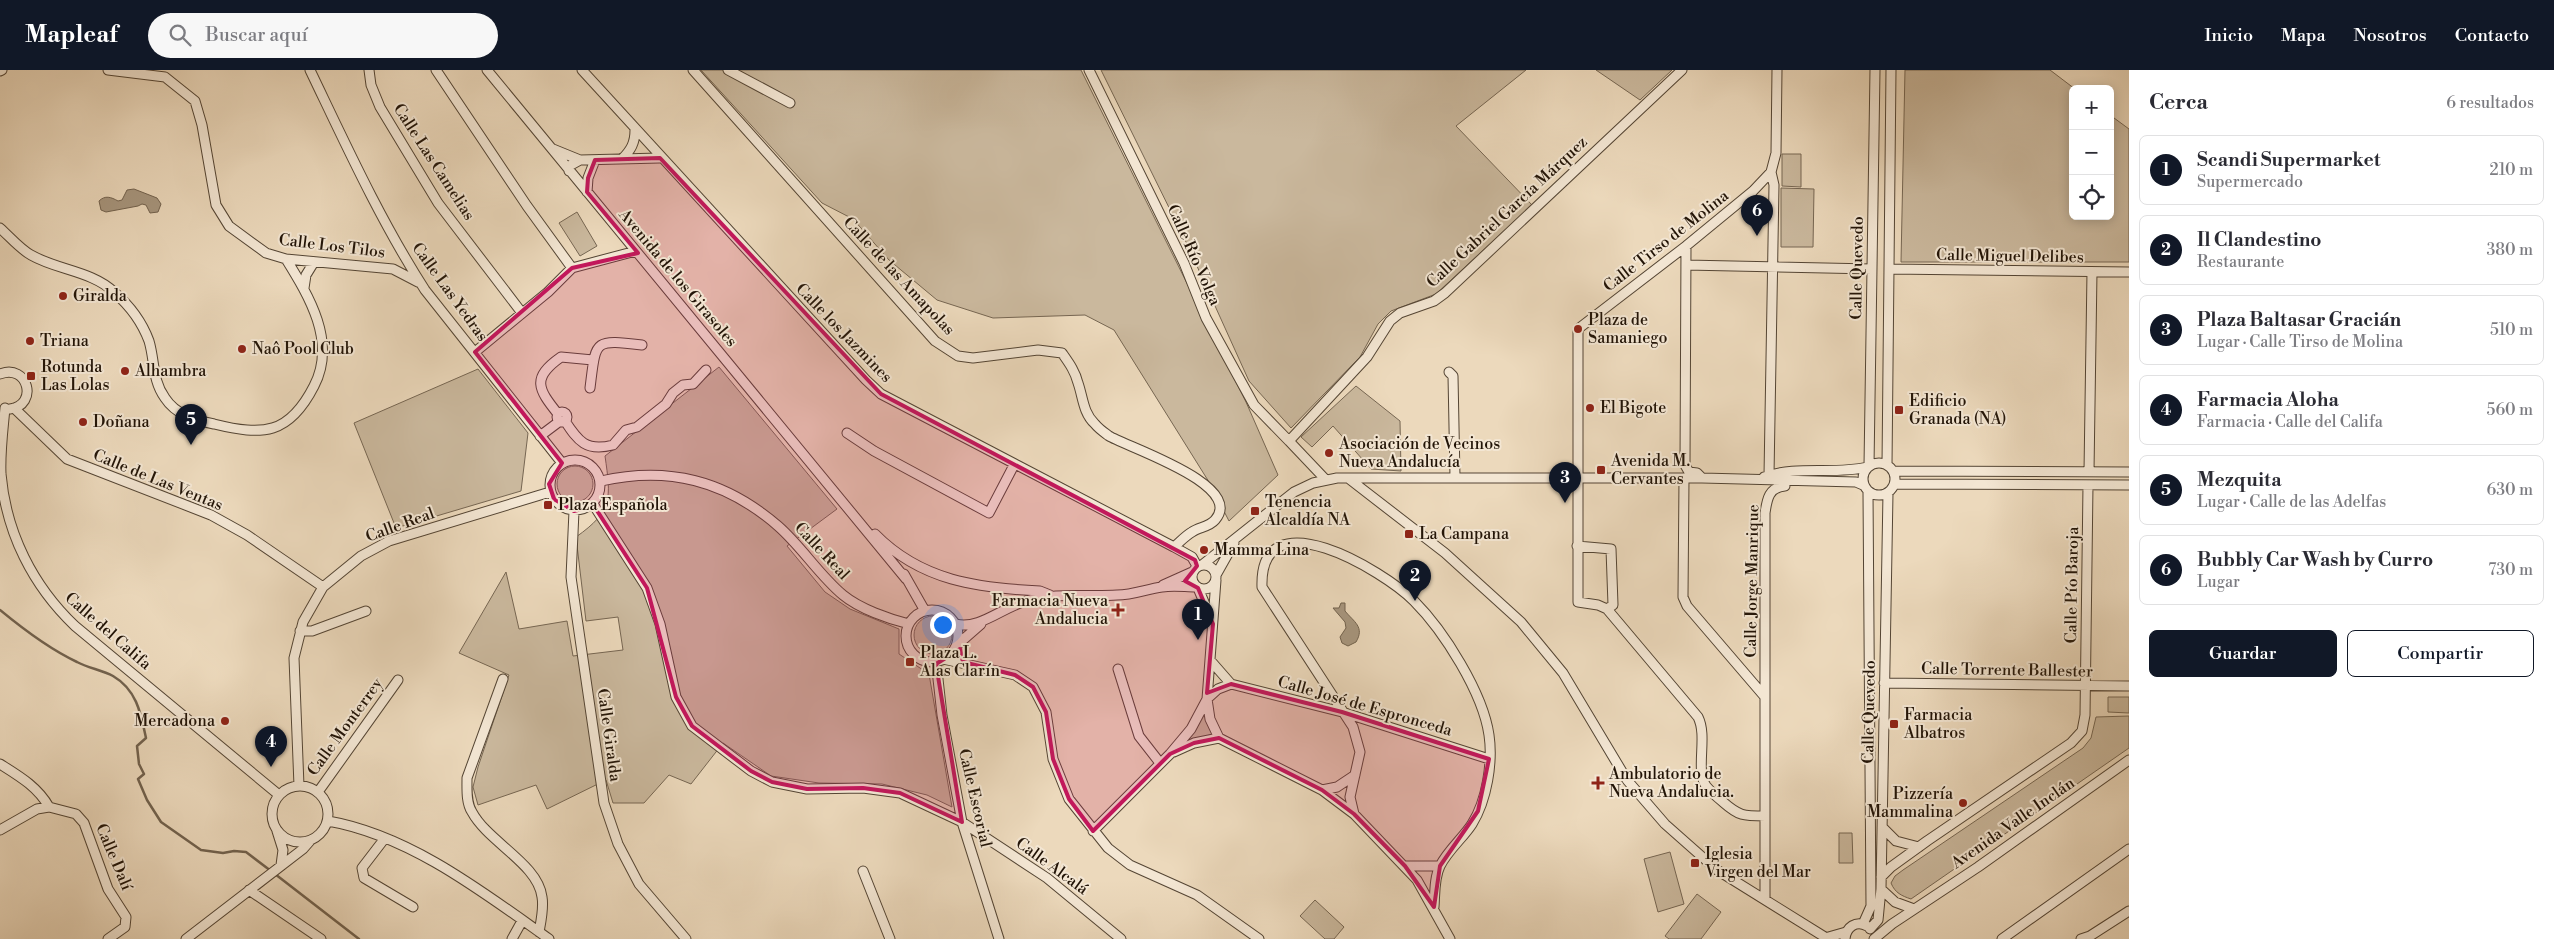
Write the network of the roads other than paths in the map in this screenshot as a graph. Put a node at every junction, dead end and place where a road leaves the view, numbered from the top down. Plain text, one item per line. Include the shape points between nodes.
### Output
1 (108, 70) edge
2 (310, 70) edge
3 (369, 70) edge
4 (436, 70) edge
5 (487, 70) edge
6 (582, 70) edge
7 (693, 70) edge
8 (728, 70) edge
9 (1089, 70) edge
10 (1682, 70) edge
11 (1875, 70) edge
12 (1891, 70) edge
13 (1778, 72) edge
14 (790, 103) dead end
15 (636, 130) junction
16 (550, 148) junction
17 (622, 158) junction
18 (660, 158) junction
19 (580, 160) junction
20 (593, 164) junction
21 (1771, 172) junction
22 (571, 173) junction
23 (587, 192) junction
24 (0, 228) edge
25 (1686, 246) junction
26 (398, 247) junction
27 (636, 251) junction
28 (286, 260) junction
29 (314, 262) junction
30 (1686, 265) junction
31 (1772, 267) junction
32 (572, 268) junction
33 (393, 269) junction
34 (1872, 269) junction
35 (1890, 269) junction
36 (2092, 272) junction
37 (2129, 272) edge
38 (423, 286) junction
39 (304, 288) junction
40 (522, 312) junction
41 (642, 345) dead end
42 (475, 352) junction
43 (593, 360) junction
44 (706, 370) dead end
45 (1449, 372) dead end
46 (0, 374) edge
47 (590, 388) dead end
48 (6, 408) edge
49 (561, 419) junction
50 (847, 433) dead end
51 (540, 436) junction
52 (1289, 441) junction
53 (562, 463) junction
54 (1014, 465) junction
55 (1868, 466) junction
56 (1890, 468) junction
57 (2089, 471) junction
58 (2129, 472) edge
59 (1769, 475) junction
60 (1455, 477) junction
61 (1348, 478) junction
62 (1577, 478) junction
63 (1702, 478) junction
64 (1684, 479) junction
65 (1758, 479) junction
66 (1326, 480) junction
67 (601, 482) junction
68 (1824, 482) junction
69 (1895, 484) junction
70 (2088, 485) junction
71 (2129, 485) edge
72 (1866, 488) junction
73 (550, 492) junction
74 (1888, 493) junction
75 (593, 504) junction
76 (847, 506) junction
77 (574, 511) junction
78 (1236, 540) junction
79 (1577, 546) junction
80 (1174, 547) junction
81 (892, 549) junction
82 (1197, 568) junction
83 (1216, 578) junction
84 (906, 579) junction
85 (323, 586) junction
86 (1160, 587) junction
87 (1197, 588) junction
88 (1051, 595) junction
89 (1607, 609) junction
90 (366, 611) dead end
91 (924, 611) junction
92 (982, 622) junction
93 (909, 624) junction
94 (956, 624) junction
95 (1213, 624) junction
96 (300, 631) junction
97 (956, 645) junction
98 (939, 660) junction
99 (1210, 660) junction
100 (964, 662) junction
101 (1118, 669) dead end
102 (503, 679) dead end
103 (398, 680) dead end
104 (1884, 683) junction
105 (1231, 684) junction
106 (2085, 686) junction
107 (2129, 686) edge
108 (1765, 697) junction
109 (1207, 699) junction
110 (1342, 712) junction
111 (1219, 738) junction
112 (1170, 754) junction
113 (1489, 759) junction
114 (2129, 760) edge
115 (1160, 763) junction
116 (0, 764) edge
117 (1355, 775) junction
118 (299, 786) junction
119 (1322, 790) junction
120 (318, 792) junction
121 (280, 795) junction
122 (49, 808) junction
123 (1354, 814) junction
124 (1765, 816) junction
125 (328, 821) junction
126 (962, 822) junction
127 (1882, 827) junction
128 (0, 830) edge
129 (277, 831) junction
130 (1093, 831) junction
131 (385, 838) junction
132 (310, 841) junction
133 (1919, 847) junction
134 (2129, 849) edge
135 (281, 865) junction
136 (1405, 866) junction
137 (1440, 866) junction
138 (864, 871) dead end
139 (1881, 877) junction
140 (1881, 889) junction
141 (249, 890) junction
142 (1765, 899) junction
143 (413, 907) dead end
144 (1434, 907) junction
145 (1914, 909) junction
146 (2129, 910) edge
147 (522, 921) junction
148 (539, 932) junction
149 (1870, 932) edge
150 (1846, 935) edge
151 (1826, 938) edge
152 (108, 939) edge
153 (186, 939) edge
154 (321, 939) edge
155 (512, 939) edge
156 (549, 939) edge
157 (686, 939) edge
158 (890, 939) edge
159 (999, 939) edge
160 (1121, 939) edge
161 (1259, 939) edge
162 (1450, 939) edge
163 (2002, 939) edge
164 (2080, 939) edge

1 - 28 street, Calle Los Tilos via 165,77 195,101 216,205 229,226 266,253
2 - 26 street, Calle Las Yedras
3 - 40 street, Calle Las Camelias via 380,108 438,203
4 - 32 street
5 - 16 street, Avenida de los Girasoles
6 - 15 street, Calle los Jazmines
7 - 80 street, Calle de las Amapolas via 935,341 958,356 974,358 1038,350 1062,353 1072,368 1083,404 1094,424 1109,436 1193,475 1209,488 1219,509 1216,519 1210,525 1191,532
8 - 14 street
9 - 52 street, Calle Río Volga via 1184,263 1210,326 1254,405
10 - 52 street, Calle Gabriel García Márquez via 1445,293 1434,301 1400,313 1390,321 1367,357
11 - 34 street, Calle Quevedo
12 - 35 street, Calle Quevedo
13 - 21 street via 1776,154
15 - 17 street via 629,152
15 - 18 street, Calle los Jazmines
16 - 19 street
16 - 22 street, Avenida de los Girasoles
17 - 18 street
17 - 20 street
18 - 54 street, Calle los Jazmines via 876,390
19 - 20 street
19 - 22 street via 571,165
20 - 22 street via 583,174
20 - 23 street
21 - 25 street, Calle Tirso de Molina via 1754,191
21 - 31 street via 1774,185
22 - 23 street, Avenida de los Girasoles
23 - 27 street, Avenida de los Girasoles
24 - 39 street via 30,255 112,290 140,323 149,341 154,376 167,401 192,419 239,430 266,430 293,417 304,406 317,380 321,333
25 - 30 street
25 - 62 street, Calle Tirso de Molina via 1578,329
26 - 33 street via 398,261
26 - 38 street, Calle Las Yedras
27 - 32 street
27 - 76 street, Avenida de los Girasoles
28 - 29 street, Calle Los Tilos
28 - 39 street
29 - 33 street, Calle Los Tilos
29 - 39 street via 306,274
30 - 31 street
30 - 63 street via 1685,465 1689,472
31 - 34 street
31 - 59 street
32 - 40 street
33 - 38 street, Calle Los Tilos
34 - 55 street, Calle Quevedo
35 - 36 street, Calle Miguel Delibes
35 - 56 street, Calle Quevedo
36 - 37 street, Calle Miguel Delibes
36 - 57 street
38 - 42 street, Calle Las Yedras
40 - 42 street
41 - 43 street via 610,341 597,348
42 - 51 street, Calle Las Yedras
43 - 47 street
43 - 49 street via 561,357 547,366 541,375 543,396
44 - 49 street via 693,384 682,386 673,393 666,404 637,427 626,430 613,445 588,446 579,441
45 - 60 street via 1453,376
46 - 48 street via 14,372 27,385 25,399
48 - 85 street, Calle de Las Ventas via 67,459 211,515
48 - 121 street, Calle del Califa via 1,473 6,506 18,544 44,592 76,626
49 - 51 street
50 - 54 street via 989,513
51 - 53 street, Calle Las Yedras
52 - 66 street
53 - 67 street via 581,460 590,464
53 - 73 street via 551,476
54 - 80 street, Calle los Jazmines
55 - 56 street via 1881,463
55 - 59 street via 1844,471
55 - 72 street via 1862,476
56 - 57 street
56 - 69 street
57 - 58 street
59 - 65 street
60 - 61 street
60 - 62 street
61 - 66 street
61 - 142 street via 1445,553 1521,622 1563,673 1627,780 1665,824 1717,870
62 - 64 street
62 - 79 street, Calle Tirso de Molina
63 - 64 street
63 - 65 street
64 - 108 street, Calle Jorge Manrique via 1683,597 1687,606
65 - 68 street
66 - 78 street via 1294,492
67 - 75 street
67 - 93 street, Calle Real via 642,474 671,475 720,488 749,504 778,526 844,596 888,618
68 - 72 street via 1856,482
68 - 108 street, Calle Jorge Manrique via 1802,487 1776,487 1767,500
69 - 70 street
69 - 74 street
70 - 71 street
70 - 106 street, Calle Pío Baroja
72 - 74 street via 1878,496
72 - 149 street, Calle Quevedo
73 - 77 street via 559,505
73 - 85 street, Calle Real via 389,541 361,556
74 - 104 street, Calle Quevedo
75 - 77 street
75 - 126 street, Calle Alcalá via 648,588 660,624 676,697 692,726 750,771 772,782 807,789 863,788 900,794
76 - 81 street, Avenida de los Girasoles
76 - 84 street, Avenida de los Girasoles
77 - 157 street, Calle Giralda via 571,577 604,803 618,844 639,884
78 - 82 street
78 - 83 street
79 - 89 street, Calle Tirso de Molina via 1578,602
79 - 89 street via 1611,549 1612,605
80 - 82 street, Calle los Jazmines via 1192,557
81 - 84 street, Avenida de los Girasoles
81 - 88 street, Avenida de los Girasoles via 926,570 970,585 1040,591
82 - 83 street via 1212,568
82 - 86 street
82 - 87 street via 1192,580
83 - 87 street via 1209,588
83 - 95 street
84 - 91 street, Avenida de los Girasoles
85 - 96 street, Calle Real
86 - 87 street via 1180,585
86 - 88 street via 1131,594
87 - 95 street
88 - 92 street via 1011,606
89 - 124 street via 1698,717 1703,734 1705,784 1738,815
90 - 96 street via 312,631
91 - 93 street
91 - 94 street via 939,611
92 - 94 street via 970,626
92 - 97 street
93 - 98 street via 909,647 920,659
94 - 97 street
95 - 99 street
96 - 118 street, Calle Real via 294,658
97 - 98 street
97 - 100 street
98 - 100 street
98 - 126 street, Calle Escorial via 942,715
99 - 105 street
99 - 109 street
100 - 130 street via 1015,675 1033,687 1046,712 1053,759 1069,799
101 - 115 street via 1139,736
102 - 148 street via 467,778 467,795 471,812 485,831 536,880 542,896
103 - 120 street, Calle Monterrey
104 - 106 street, Calle Torrente Ballester
104 - 127 street, Calle Quevedo
105 - 109 street via 1218,689
105 - 110 street, Calle José de Espronceda
106 - 107 street, Calle Torrente Ballester
106 - 133 street, Calle Pío Baroja via 2082,731 2071,743
108 - 124 street, Calle Jorge Manrique
109 - 111 street via 1210,719
109 - 112 street via 1191,729
110 - 113 street, Calle José de Espronceda
110 - 113 street via 1262,587 1261,577 1268,558 1286,544 1328,547 1367,566 1412,599 1431,619 1476,694 1487,723
110 - 117 street via 1358,739 1360,752
111 - 112 street via 1194,742
111 - 119 street
112 - 115 street
113 - 137 street via 1478,811
114 - 145 street, Avenida Valle Inclán
115 - 130 street
116 - 122 street via 42,794
117 - 119 street via 1337,786
117 - 123 street via 1350,796
118 - 120 street
118 - 121 street via 288,788
119 - 123 street
120 - 125 street via 327,805
121 - 129 street via 272,812
122 - 128 street via 37,809
122 - 152 street, Calle Dalí via 76,814 84,823 108,889 126,917 125,927
123 - 136 street
124 - 142 street, Calle Jorge Manrique
125 - 131 street via 350,824
125 - 132 street via 321,833
126 - 159 street, Calle Escorial
126 - 160 street, Calle Alcalá via 1048,878
127 - 133 street via 1896,841
127 - 139 street, Calle Quevedo
129 - 132 street via 296,842
129 - 135 street via 283,850
130 - 161 street via 1130,865 1197,895
131 - 143 street via 362,868 364,878
131 - 147 street via 432,860
132 - 135 street
133 - 139 street, Calle Pío Baroja
134 - 163 street
135 - 141 street
136 - 137 street
136 - 144 street
137 - 144 street
138 - 158 street
139 - 140 street, Calle Quevedo
140 - 145 street via 1895,902
140 - 149 street, Calle Quevedo via 1878,920
141 - 153 street
141 - 154 street
142 - 151 street
144 - 162 street
145 - 149 street, Avenida Valle Inclán via 1892,924
146 - 164 street via 2090,936
147 - 148 street
147 - 155 street
148 - 156 street
149 - 150 street, Avenida Valle Inclán via 1853,925
150 - 151 street, Avenida Valle Inclán

